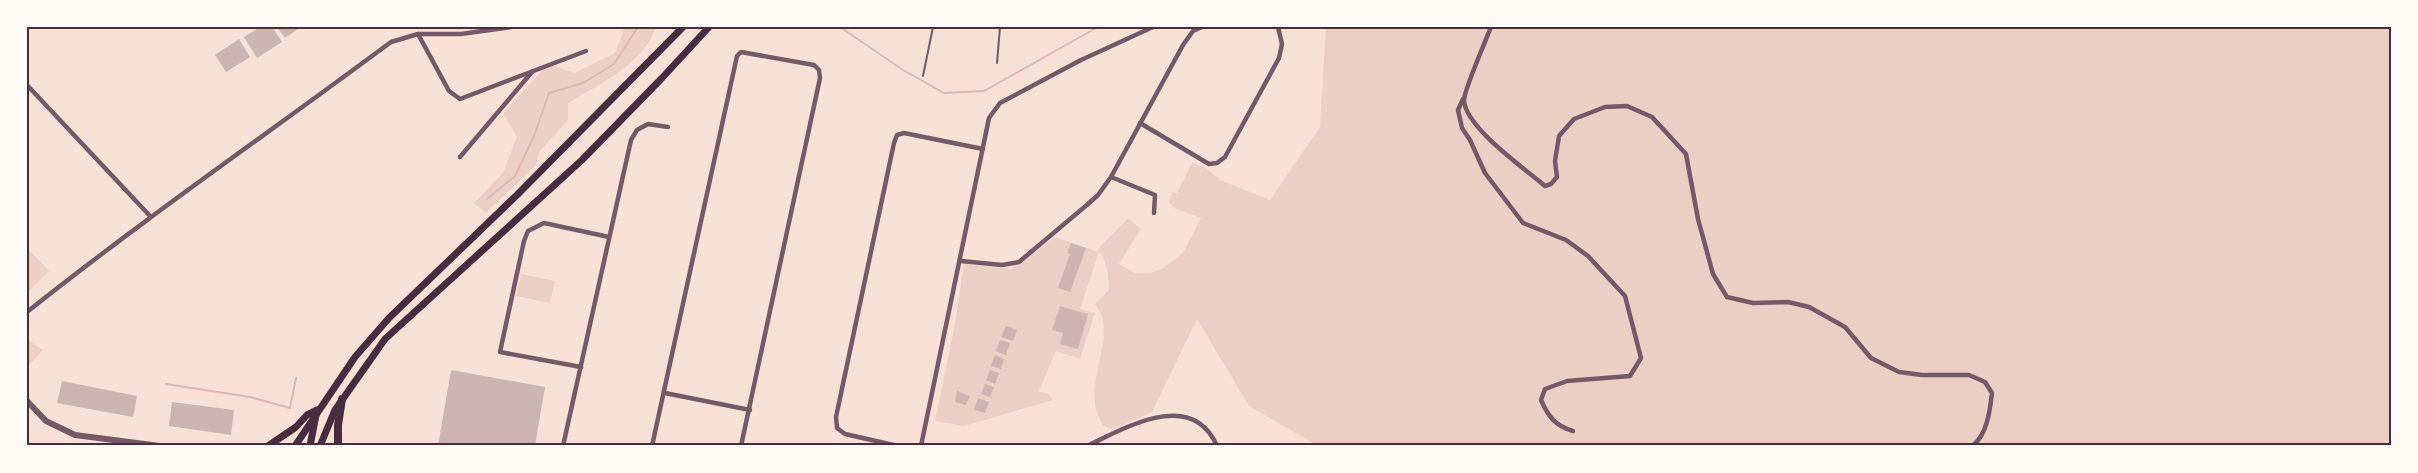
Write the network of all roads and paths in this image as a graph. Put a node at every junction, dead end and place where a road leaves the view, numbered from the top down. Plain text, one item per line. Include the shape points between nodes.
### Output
1 (511, 27) edge
2 (682, 27) edge
3 (709, 27) edge
4 (933, 27) edge
5 (1000, 27) edge
6 (1152, 27) edge
7 (1202, 27) edge
8 (1278, 27) edge
9 (1491, 27) edge
10 (418, 34) junction
11 (586, 51) dead end
12 (997, 63) dead end
13 (533, 71) junction
14 (923, 76) dead end
15 (27, 85) edge
16 (1464, 98) junction
17 (1140, 123) junction
18 (668, 127) dead end
19 (983, 149) junction
20 (460, 157) dead end
21 (1111, 177) junction
22 (1154, 213) dead end
23 (150, 216) junction
24 (609, 237) junction
25 (961, 261) junction
26 (27, 312) edge
27 (581, 367) junction
28 (665, 393) junction
29 (342, 399) junction
30 (27, 401) edge
31 (317, 410) junction
32 (750, 410) junction
33 (1573, 431) dead end
34 (160, 446) edge
35 (268, 446) edge
36 (295, 446) edge
37 (310, 446) edge
38 (320, 446) edge
39 (338, 446) edge
40 (563, 446) edge
41 (652, 446) edge
42 (741, 446) edge
43 (898, 446) edge
44 (921, 446) edge
45 (1087, 446) edge
46 (1217, 446) edge
47 (1972, 446) edge

1 - 10 street via 461,34
2 - 31 main road via 389,318
3 - 29 main road via 582,160 401,322 374,352
4 - 14 lane
5 - 12 lane
6 - 19 street via 1000,103 989,118
7 - 17 street via 1193,31 1183,45
8 - 17 street via 1282,44 1279,58 1234,143 1218,163 1209,164
9 - 16 street
10 - 13 street via 449,92 460,99
10 - 23 street via 391,42
11 - 13 street
13 - 20 street
15 - 23 street
16 - 33 street via 1458,110 1462,128 1485,173 1522,223 1566,240 1588,256 1625,296 1641,358 1636,369 1630,376 1567,381 1545,388 1540,400 1559,427
16 - 47 street via 1475,126 1545,186 1557,177 1559,136 1574,118 1605,107 1628,106 1652,117 1686,154 1713,274 1727,297 1809,307 1845,327 1871,358 1899,372 1969,375 1985,382 1992,393 1989,416
17 - 21 street
18 - 24 street via 648,124 637,130 631,140
19 - 25 street
19 - 43 street via 904,133 897,135 894,143 836,417 837,428 845,434
21 - 22 street via 1155,195
21 - 25 street via 1098,195 1019,262 1002,265
23 - 26 street
24 - 27 street
24 - 27 street via 544,223 528,231 521,252 500,352
25 - 44 street
27 - 40 street
28 - 32 street
28 - 32 street via 737,56 741,52 814,65 820,78
28 - 41 street
29 - 38 main road
29 - 39 main road
30 - 34 street via 46,421 75,435
31 - 35 main road
31 - 36 main road
31 - 37 main road
32 - 42 street
45 - 46 street via 1133,424 1165,417 1195,421 1209,432

